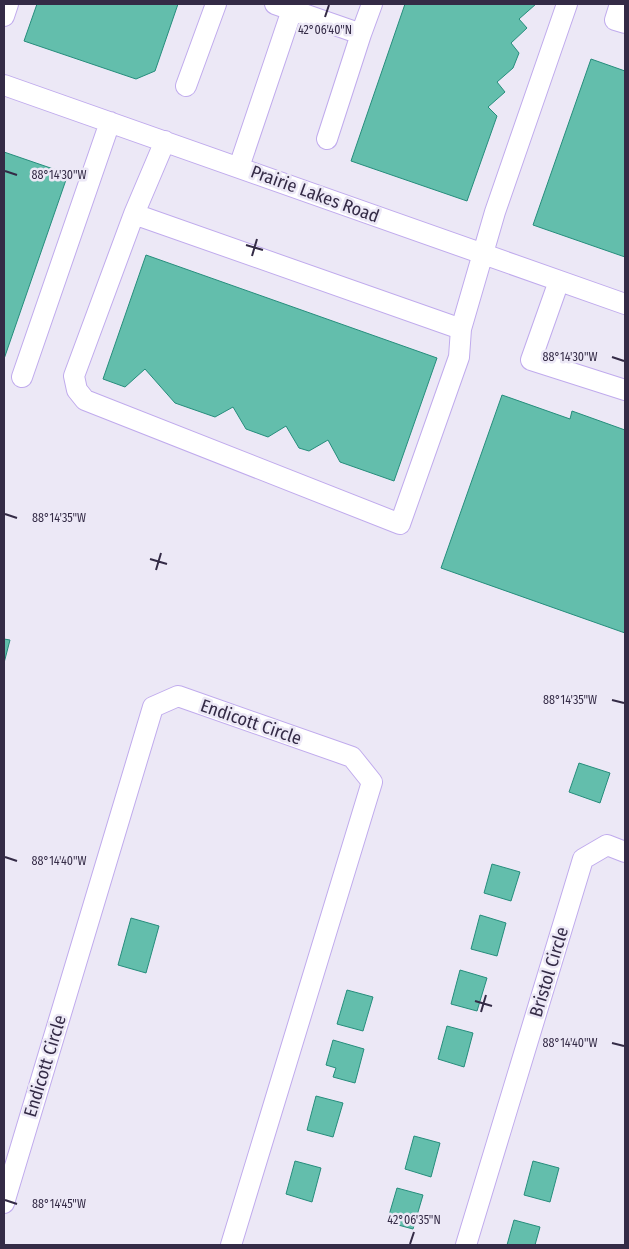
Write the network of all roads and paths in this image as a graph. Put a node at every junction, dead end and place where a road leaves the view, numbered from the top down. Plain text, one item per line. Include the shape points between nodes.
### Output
1 (8, 4) edge
2 (216, 4) edge
3 (372, 4) edge
4 (567, 4) edge
5 (620, 4) edge
6 (287, 6) edge
7 (4, 16) edge
8 (625, 23) edge
9 (361, 34) junction
10 (4, 85) edge
11 (186, 86) dead end
12 (110, 122) junction
13 (327, 139) dead end
14 (165, 141) junction
15 (239, 167) junction
16 (134, 214) junction
17 (483, 254) junction
18 (559, 281) junction
19 (625, 304) edge
20 (461, 329) junction
21 (22, 377) dead end
22 (625, 390) edge
23 (625, 852) edge
24 (4, 1203) edge
25 (230, 1245) edge
26 (466, 1245) edge

1 - 7 street
2 - 11 street
3 - 9 street
4 - 17 street
5 - 8 street via 615,20
6 - 9 street
6 - 15 street
9 - 13 street
10 - 12 street, Prairie Lakes Road
12 - 14 street, Prairie Lakes Road
12 - 21 street
14 - 15 street, Prairie Lakes Road
14 - 16 street
15 - 17 street, Prairie Lakes Road
16 - 20 street
16 - 20 street via 74,376 76,390 85,400 400,524 459,357
17 - 18 street, Prairie Lakes Road
17 - 20 street
18 - 19 street, Prairie Lakes Road
18 - 22 street via 531,360
23 - 26 street, Bristol Circle via 607,845 583,859
24 - 25 street, Endicott Circle via 153,707 178,696 352,757 372,782

